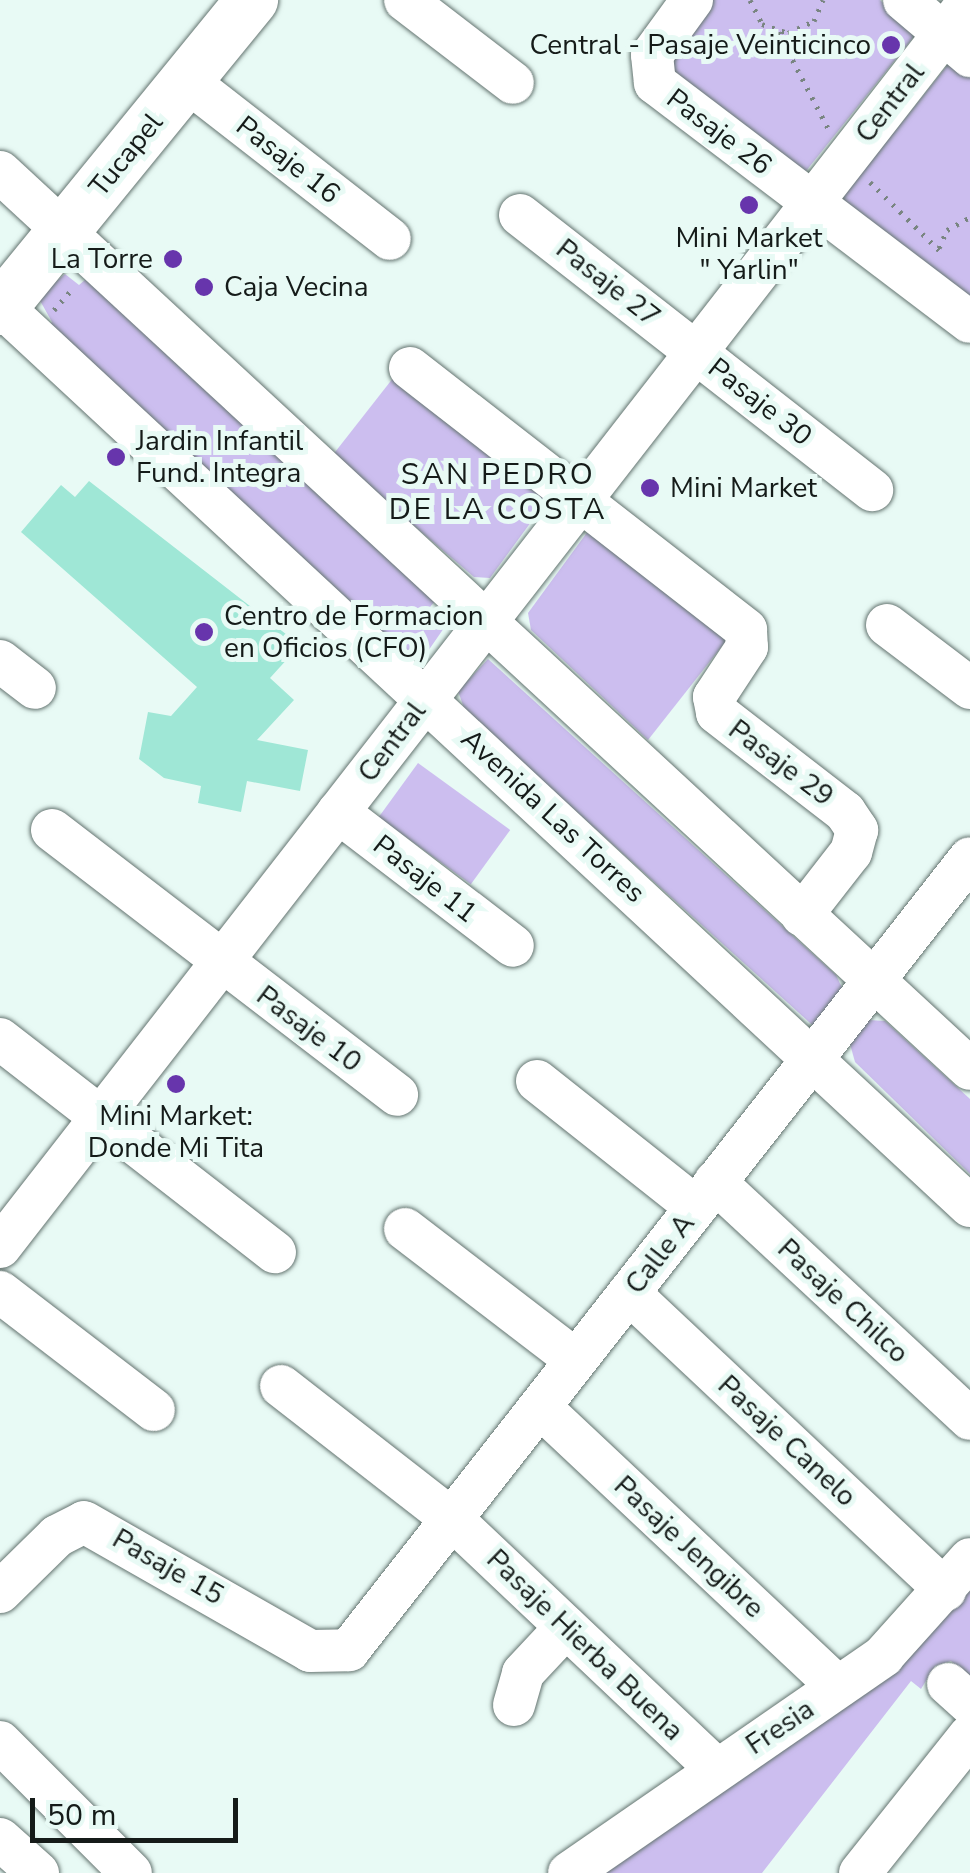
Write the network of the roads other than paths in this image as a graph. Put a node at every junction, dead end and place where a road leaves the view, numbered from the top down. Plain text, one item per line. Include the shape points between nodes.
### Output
1 (252, 0) edge
2 (405, 0) edge
3 (692, 0) edge
4 (904, 0) edge
5 (970, 0) edge
6 (957, 45) edge
7 (187, 80) junction
8 (513, 82) dead end
9 (0, 172) edge
10 (813, 202) junction
11 (520, 215) dead end
12 (390, 238) dead end
13 (78, 248) junction
14 (9, 314) edge
15 (970, 322) edge
16 (695, 351) junction
17 (410, 368) dead end
18 (872, 490) dead end
19 (580, 499) junction
20 (484, 622) junction
21 (887, 625) dead end
22 (0, 661) edge
23 (35, 688) dead end
24 (970, 688) edge
25 (425, 698) junction
26 (338, 812) junction
27 (52, 830) dead end
28 (970, 858) edge
29 (802, 915) junction
30 (512, 946) dead end
31 (221, 962) junction
32 (873, 982) junction
33 (0, 1039) edge
34 (814, 1057) junction
35 (970, 1069) edge
36 (537, 1081) dead end
37 (397, 1095) dead end
38 (101, 1118) junction
39 (706, 1195) junction
40 (970, 1206) edge
41 (406, 1230) dead end
42 (0, 1248) edge
43 (275, 1252) dead end
44 (0, 1292) edge
45 (630, 1293) junction
46 (576, 1360) junction
47 (282, 1386) dead end
48 (540, 1407) junction
49 (154, 1410) dead end
50 (970, 1419) edge
51 (452, 1519) junction
52 (958, 1574) edge
53 (0, 1592) edge
54 (566, 1626) junction
55 (349, 1650) joint
56 (838, 1687) junction
57 (514, 1705) dead end
58 (970, 1734) edge
59 (0, 1742) edge
60 (717, 1770) junction
61 (0, 1839) edge
62 (38, 1873) edge
63 (131, 1873) edge
64 (569, 1873) edge
65 (860, 1873) edge

1 - 7 main road, Tucapel
2 - 8 street
3 - 10 street, Pasaje 26 via 652,56 655,83
4 - 6 street
5 - 6 street, Central
6 - 10 street, Central
7 - 12 street, Pasaje 16
7 - 13 main road, Tucapel
9 - 13 street
10 - 15 street, Pasaje 26
10 - 16 street, Central
11 - 16 street, Pasaje 27
13 - 14 main road, Tucapel
13 - 20 street
14 - 25 street, Avenida Las Torres
16 - 18 street, Pasaje 30
16 - 19 street, Central
17 - 19 street
19 - 20 street, Central
19 - 29 street, Pasaje 29 via 746,630 748,647 714,697 716,712 855,823 852,852
20 - 25 street, Central
20 - 29 street
21 - 24 street
22 - 23 street
25 - 26 street, Central
25 - 34 street, Avenida Las Torres
26 - 30 street, Pasaje 11
26 - 31 street, Central
27 - 31 street, Pasaje 10
28 - 32 street, Calle A
29 - 32 street
31 - 37 street, Pasaje 10
31 - 38 street, Central
32 - 34 street, Calle A
32 - 35 street
33 - 38 street
34 - 39 street, Calle A
34 - 40 street, Avenida Las Torres
36 - 39 street, Pasaje Chilco
38 - 42 street, Central
38 - 43 street
39 - 45 street, Calle A
39 - 50 street, Pasaje Chilco
41 - 46 street
44 - 49 street
45 - 46 street, Calle A
45 - 52 street, Pasaje Canelo
46 - 48 street, Calle A
47 - 51 street, Pasaje Hierba Buena
48 - 51 street, Calle A
48 - 56 street, Pasaje Jengibre
51 - 54 street, Pasaje Hierba Buena
51 - 55 street, Calle A
52 - 56 street, Fresia via 905,1637
53 - 55 street, Pasaje 15 via 56,1536 84,1522 310,1651
54 - 57 street via 523,1673
54 - 60 street, Pasaje Hierba Buena
56 - 60 street, Fresia
58 - 65 street
59 - 63 street
60 - 64 street, Fresia
61 - 62 street

